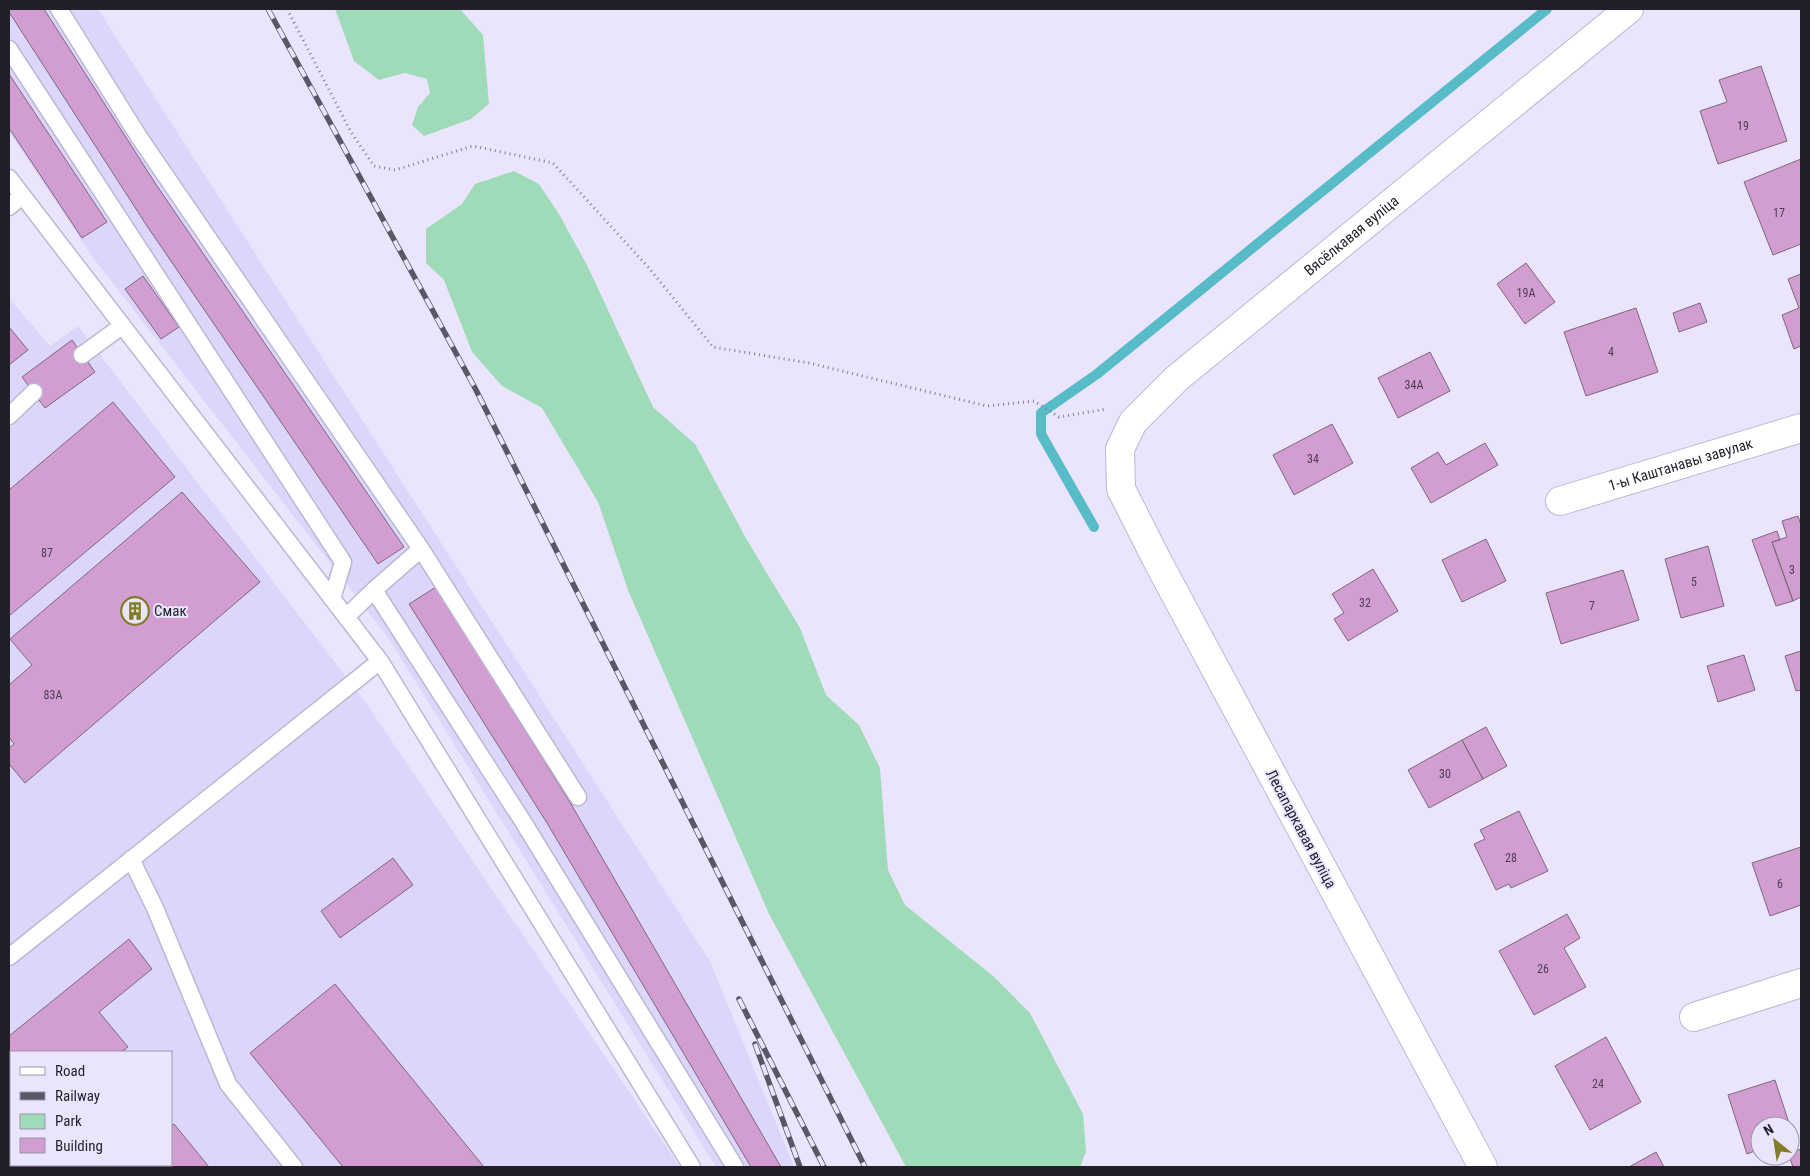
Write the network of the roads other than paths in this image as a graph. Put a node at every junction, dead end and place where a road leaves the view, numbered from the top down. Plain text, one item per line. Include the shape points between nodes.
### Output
1 (59, 9) edge
2 (1629, 9) edge
3 (9, 49) edge
4 (9, 178) edge
5 (22, 196) junction
6 (9, 207) edge
7 (122, 326) junction
8 (82, 355) dead end
9 (34, 392) dead end
10 (9, 416) edge
11 (1801, 428) edge
12 (1121, 489) joint
13 (1560, 501) dead end
14 (421, 549) junction
15 (374, 590) junction
16 (332, 599) junction
17 (346, 617) junction
18 (380, 661) junction
19 (578, 798) dead end
20 (131, 860) junction
21 (9, 957) edge
22 (1801, 983) edge
23 (1694, 1017) dead end
24 (294, 1167) edge
25 (692, 1167) edge
26 (734, 1167) edge
27 (1483, 1167) edge

1 - 14 lane via 139,137
2 - 12 street, Вясёлкавая вуліца via 1176,379 1133,422 1120,449
3 - 16 lane via 343,562
4 - 5 lane
5 - 6 lane
5 - 7 lane
7 - 8 lane
7 - 16 lane
9 - 10 lane
11 - 13 street, 1-ы Каштанавы завулак
12 - 27 street, Лесапаркавая вуліца via 1158,564
14 - 15 lane
14 - 19 lane
15 - 17 lane
15 - 26 lane via 522,820
16 - 17 lane
17 - 18 lane
18 - 20 lane
18 - 25 lane
20 - 21 lane
20 - 24 lane via 155,908 228,1084
22 - 23 street

